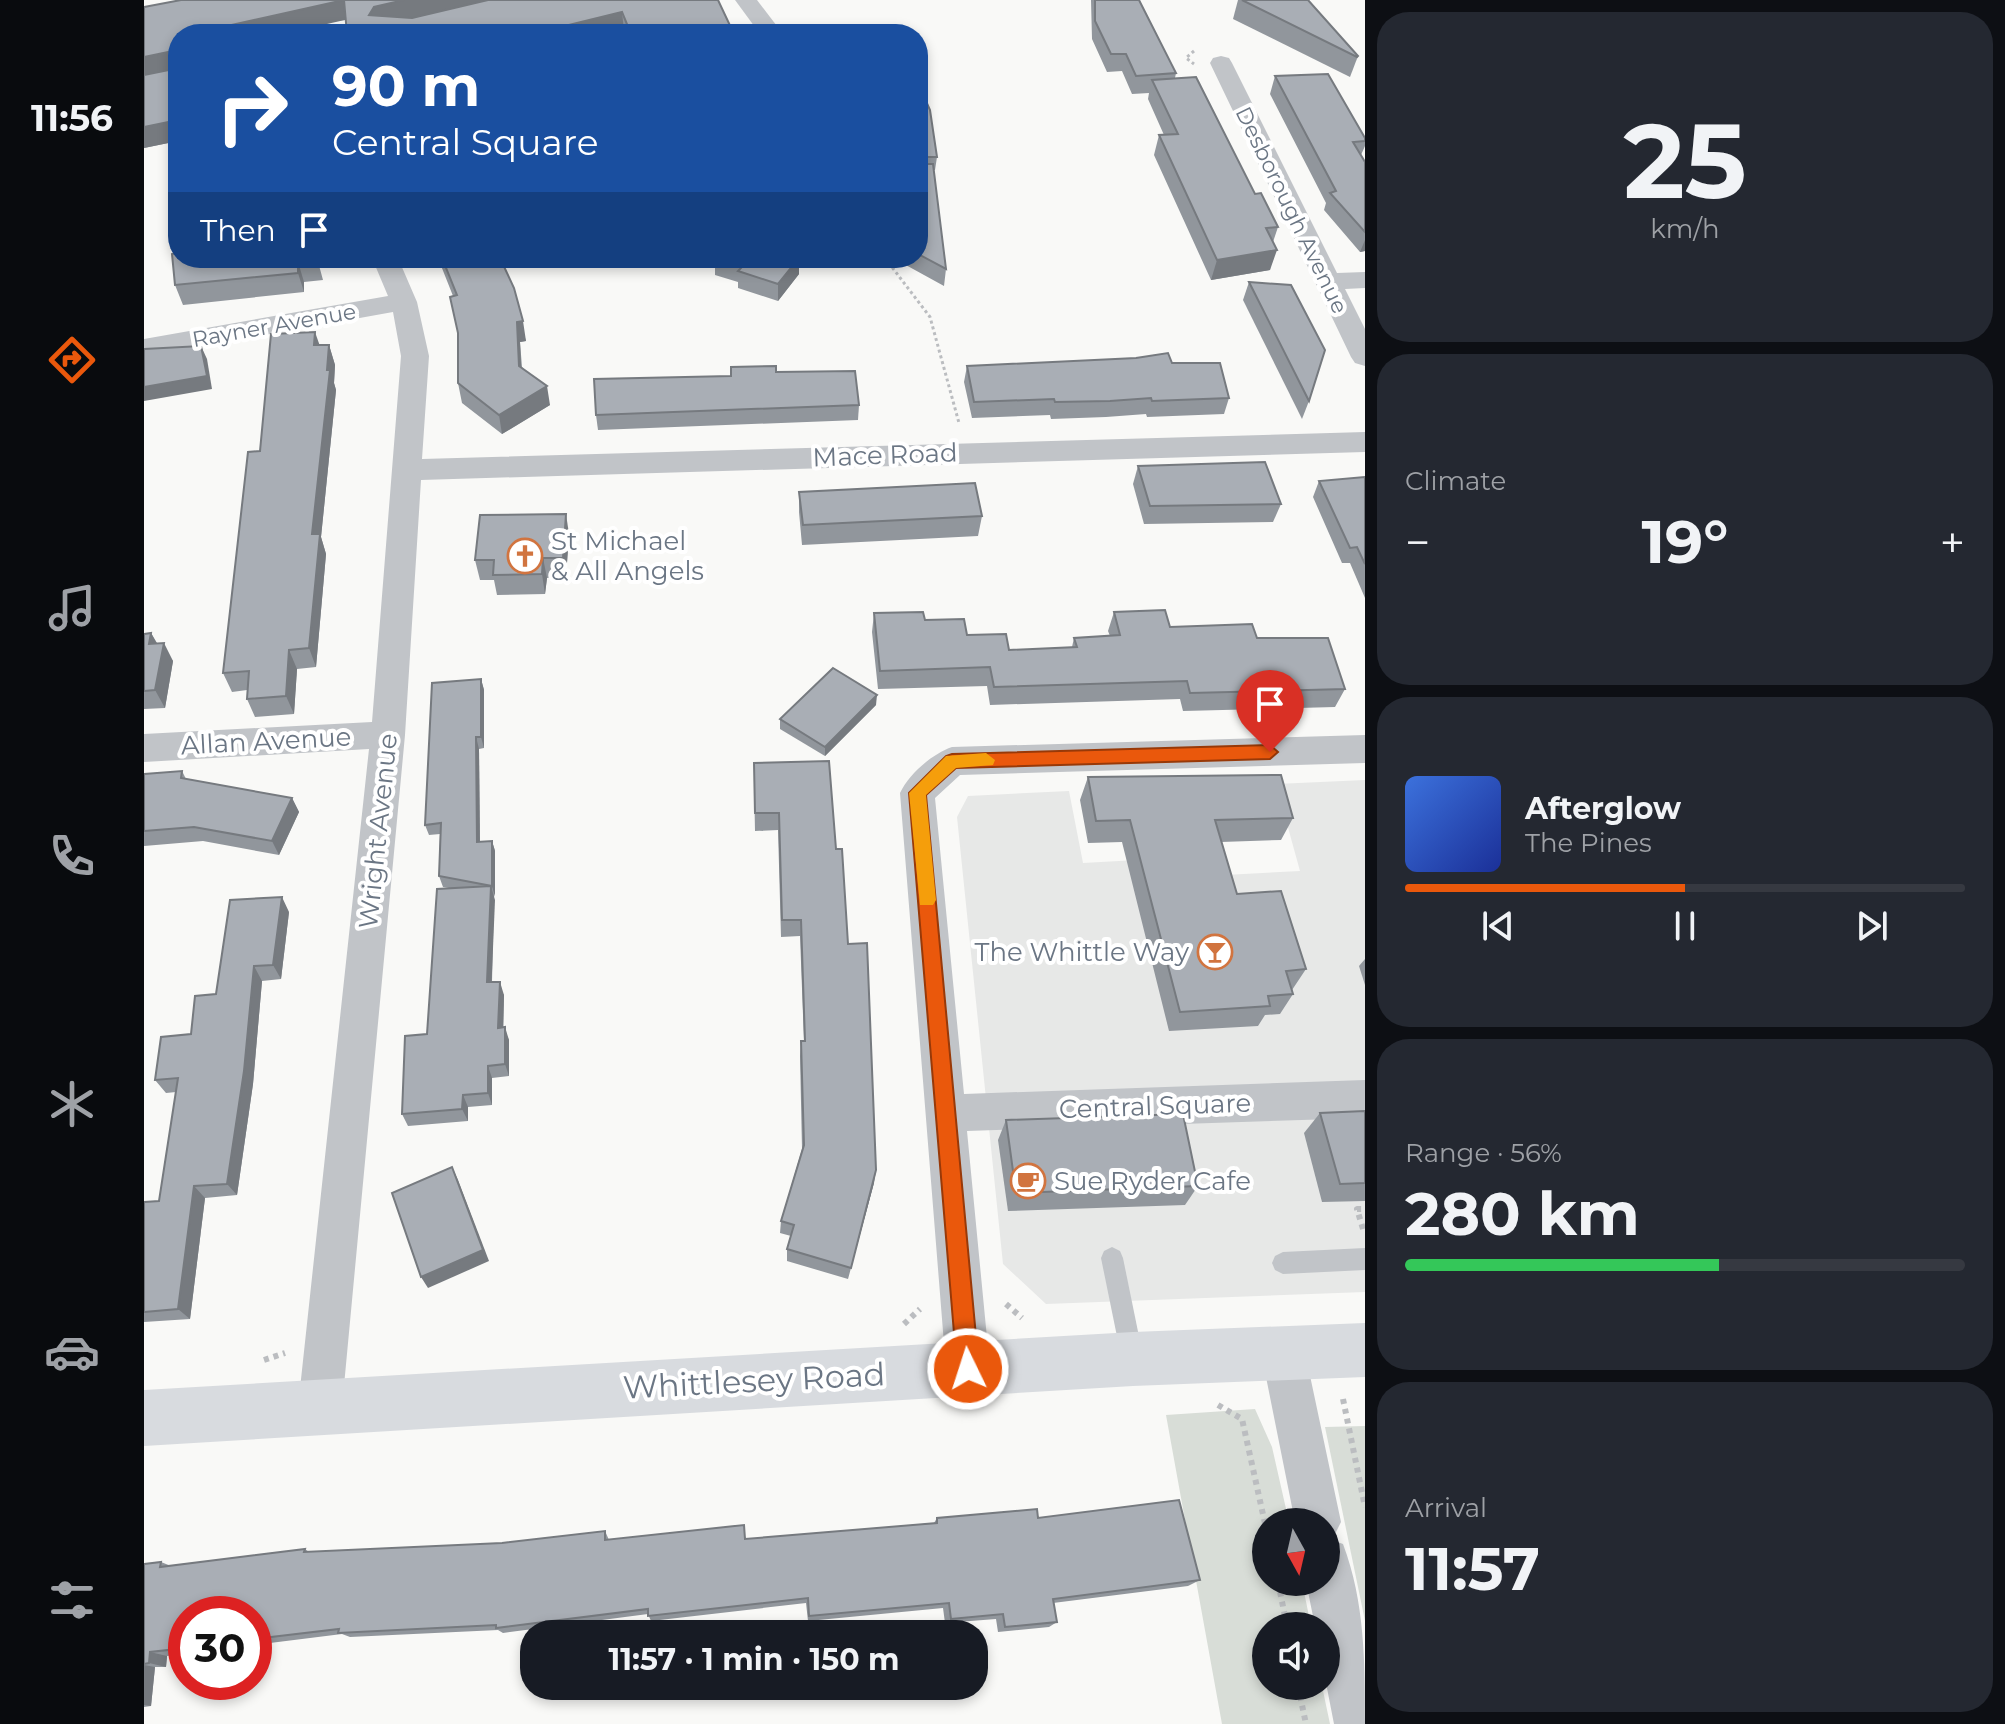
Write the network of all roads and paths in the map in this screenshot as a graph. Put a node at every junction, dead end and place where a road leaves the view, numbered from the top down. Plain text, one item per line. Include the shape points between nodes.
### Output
1 (746, 0) edge
2 (764, 24) edge
3 (1221, 63) dead end
4 (389, 268) edge
5 (893, 268) edge
6 (1365, 280) edge
7 (1326, 282) junction
8 (404, 302) junction
9 (144, 348) edge
10 (1365, 357) edge
11 (960, 424) dead end
12 (1365, 442) edge
13 (406, 470) junction
14 (388, 735) junction
15 (144, 748) edge
16 (1365, 749) edge
17 (1365, 1099) edge
18 (945, 1113) junction
19 (1365, 1209) edge
20 (1365, 1234) edge
21 (1112, 1258) dead end
22 (1365, 1259) edge
23 (1283, 1263) dead end
24 (1002, 1293) dead end
25 (924, 1296) dead end
26 (1007, 1304) dead end
27 (919, 1309) dead end
28 (1327, 1351) edge
29 (1133, 1359) junction
30 (968, 1369) junction
31 (1210, 1400) dead end
32 (320, 1407) junction
33 (144, 1418) edge
34 (1365, 1507) edge
35 (1262, 1508) edge
36 (1319, 1508) edge
37 (1333, 1596) edge
38 (1301, 1700) edge
39 (1306, 1724) edge
40 (1359, 1724) edge

1 - 2 street
3 - 7 street, Desborough Avenue
4 - 8 street, Wright Avenue
5 - 11 path via 930,317
6 - 7 street
7 - 10 street, Desborough Avenue
8 - 9 street, Rayner Avenue
8 - 13 street, Wright Avenue via 415,356
12 - 13 street, Mace Road
13 - 14 street, Wright Avenue
14 - 15 street, Allan Avenue
14 - 32 street, Wright Avenue
16 - 18 street via 952,761 917,793
17 - 18 street, Central Square
18 - 30 street
19 - 20 path via 1357,1209
21 - 29 lane
22 - 23 lane
24 - 26 path
25 - 27 path
28 - 29 main road, Whittlesey Road
28 - 34 path
28 - 36 street
29 - 30 main road, Whittlesey Road
30 - 32 main road, Whittlesey Road
31 - 35 path via 1242,1419
32 - 33 main road, Whittlesey Road
37 - 40 street
38 - 39 path

